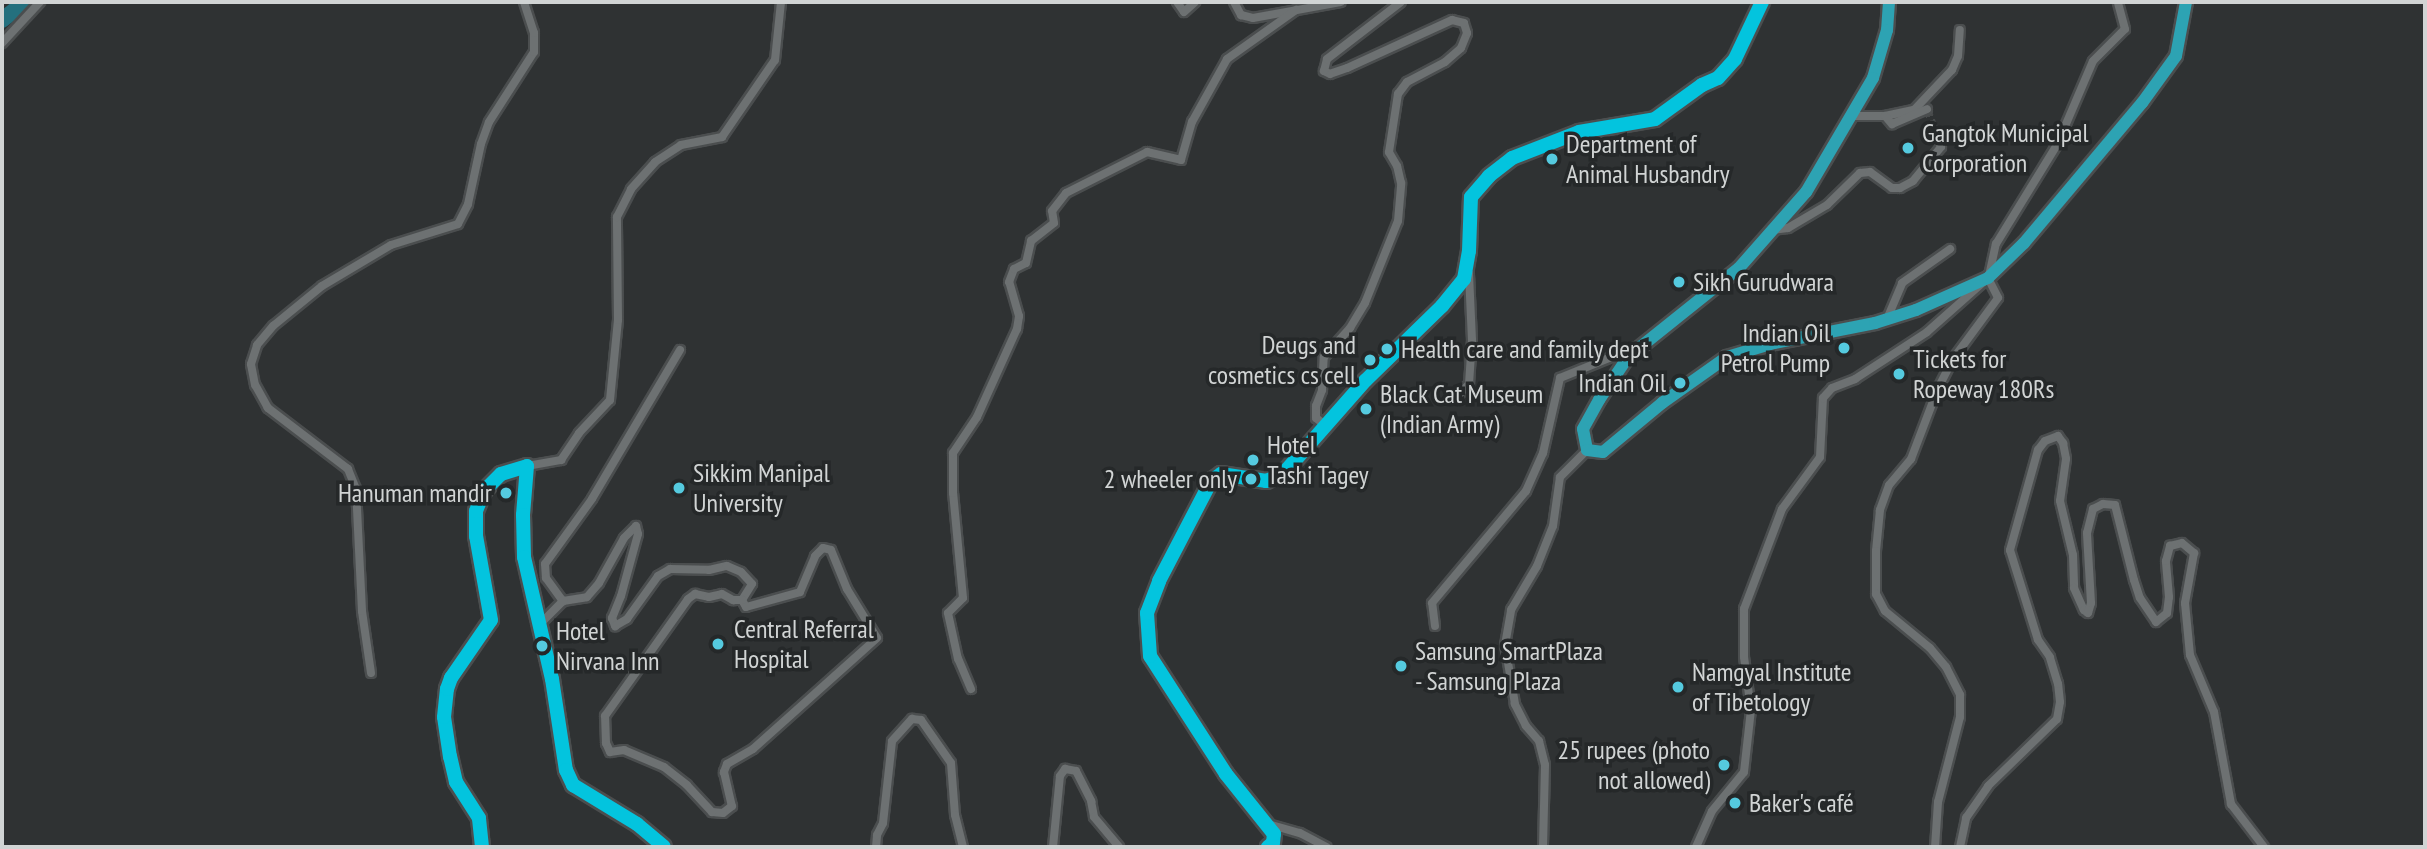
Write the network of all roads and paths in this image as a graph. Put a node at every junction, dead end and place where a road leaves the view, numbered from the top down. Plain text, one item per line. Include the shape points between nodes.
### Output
1 (40, 2) edge
2 (524, 2) edge
3 (780, 2) edge
4 (1177, 2) edge
5 (1195, 2) edge
6 (1234, 2) edge
7 (1341, 2) edge
8 (1401, 2) edge
9 (1762, 2) edge
10 (1889, 2) edge
11 (2118, 2) edge
12 (2186, 2) edge
13 (1296, 10) junction
14 (1960, 30) dead end
15 (2, 43) edge
16 (1927, 109) dead end
17 (1850, 116) junction
18 (1885, 116) junction
19 (1940, 144) dead end
20 (1772, 230) junction
21 (1950, 249) dead end
22 (1467, 260) junction
23 (1988, 278) junction
24 (1887, 319) junction
25 (1651, 341) junction
26 (680, 350) dead end
27 (1454, 400) dead end
28 (1325, 425) junction
29 (1587, 450) junction
30 (527, 467) junction
31 (742, 600) junction
32 (563, 601) junction
33 (539, 624) junction
34 (1435, 626) dead end
35 (371, 673) dead end
36 (971, 689) dead end
37 (1267, 824) junction
38 (482, 847) edge
39 (664, 847) edge
40 (876, 847) edge
41 (963, 847) edge
42 (1054, 847) edge
43 (1119, 847) edge
44 (1268, 847) edge
45 (1326, 847) edge
46 (1543, 847) edge
47 (1696, 847) edge
48 (1935, 847) edge
49 (1960, 847) edge
50 (2264, 847) edge

1 - 15 street
2 - 35 street via 534,33 534,52 489,122 468,204 458,223 391,245 322,286 273,326 257,345 251,364 255,385 268,408 348,468 356,489 362,611
3 - 30 street via 775,60 722,137 681,145 655,162 631,188 617,217 618,320 610,400 561,460
4 - 5 street via 1184,12
6 - 13 street via 1241,15 1253,18
7 - 13 street
8 - 28 street via 1327,59 1324,71 1330,74 1347,68 1452,20 1464,23 1467,33 1461,48 1407,82 1398,94 1389,152 1401,183 1398,222 1365,303 1324,357 1316,418
9 - 22 highway via 1735,60 1718,78 1655,119 1579,132 1512,158 1489,176 1471,197
10 - 17 main road via 1887,30 1873,78
11 - 23 street via 2125,29 2093,61 2057,145 1996,244
12 - 23 main road via 2176,56 2032,233
13 - 36 street via 1227,59 1192,122 1181,160 1147,152 1066,192 1052,211 1054,223 1031,242 1026,263 1014,269 1009,282 1019,316 1017,329 977,416 953,453 963,598 948,612 958,659
14 - 18 street via 1952,70 1914,110
16 - 18 street via 1892,124
17 - 18 street
17 - 20 main road via 1806,192
19 - 20 street via 1913,181 1900,188 1892,188 1870,172 1860,173 1827,205 1788,228
20 - 25 main road via 1739,268
21 - 24 street via 1902,283
22 - 27 street via 1472,293 1469,384
22 - 28 highway via 1464,279 1442,306
23 - 24 main road via 1941,302
23 - 47 street via 1927,331 1855,379 1832,388 1824,398 1820,457 1782,509 1744,609 1751,710 1744,772 1712,811
23 - 48 street via 1998,298 1953,359 1911,459 1889,485 1880,510 1875,594 1885,611 1930,649 1960,695 1960,717 1938,802
24 - 29 main road via 1727,357 1603,452
25 - 29 main road via 1628,357 1598,400 1583,429
25 - 34 street via 1560,378 1543,453 1526,491 1432,603
26 - 32 street via 592,499 545,565 546,578
28 - 37 highway via 1283,474 1266,481 1221,474 1211,481 1147,613 1150,656 1226,774
29 - 46 street via 1560,477 1553,526 1511,610 1505,645 1515,704 1539,741 1545,765
30 - 33 highway via 524,558
30 - 38 highway via 501,474 484,491 476,511 491,620 450,678 447,690 444,718 450,757 456,782 479,818
31 - 31 street via 722,594 695,594 688,599 605,716 610,752 624,750 664,767 712,812 723,813 732,806 724,772 727,764 753,749 877,638 847,589 831,550 822,548 815,556 800,592 746,607
31 - 32 street via 752,584 741,572 727,566 670,569 658,576 627,619 615,626 612,618 638,534 636,526 587,597
32 - 33 street
33 - 39 highway via 565,770 573,785 637,824
37 - 44 highway via 1274,834
37 - 45 street via 1300,833
40 - 41 street via 892,741 912,719 921,720 951,763
42 - 43 street via 1060,776 1065,769 1076,771 1094,817
49 - 50 street via 1966,818 1988,786 2057,719 2058,684 2050,657 2038,640 2010,550 2038,450 2058,436 2066,459 2060,501 2073,555 2074,588 2084,610 2088,613 2091,603 2087,533 2093,509 2115,505 2140,598 2156,622 2167,613 2166,561 2171,546 2182,543 2194,553 2185,603 2190,655 2214,712 2231,804

